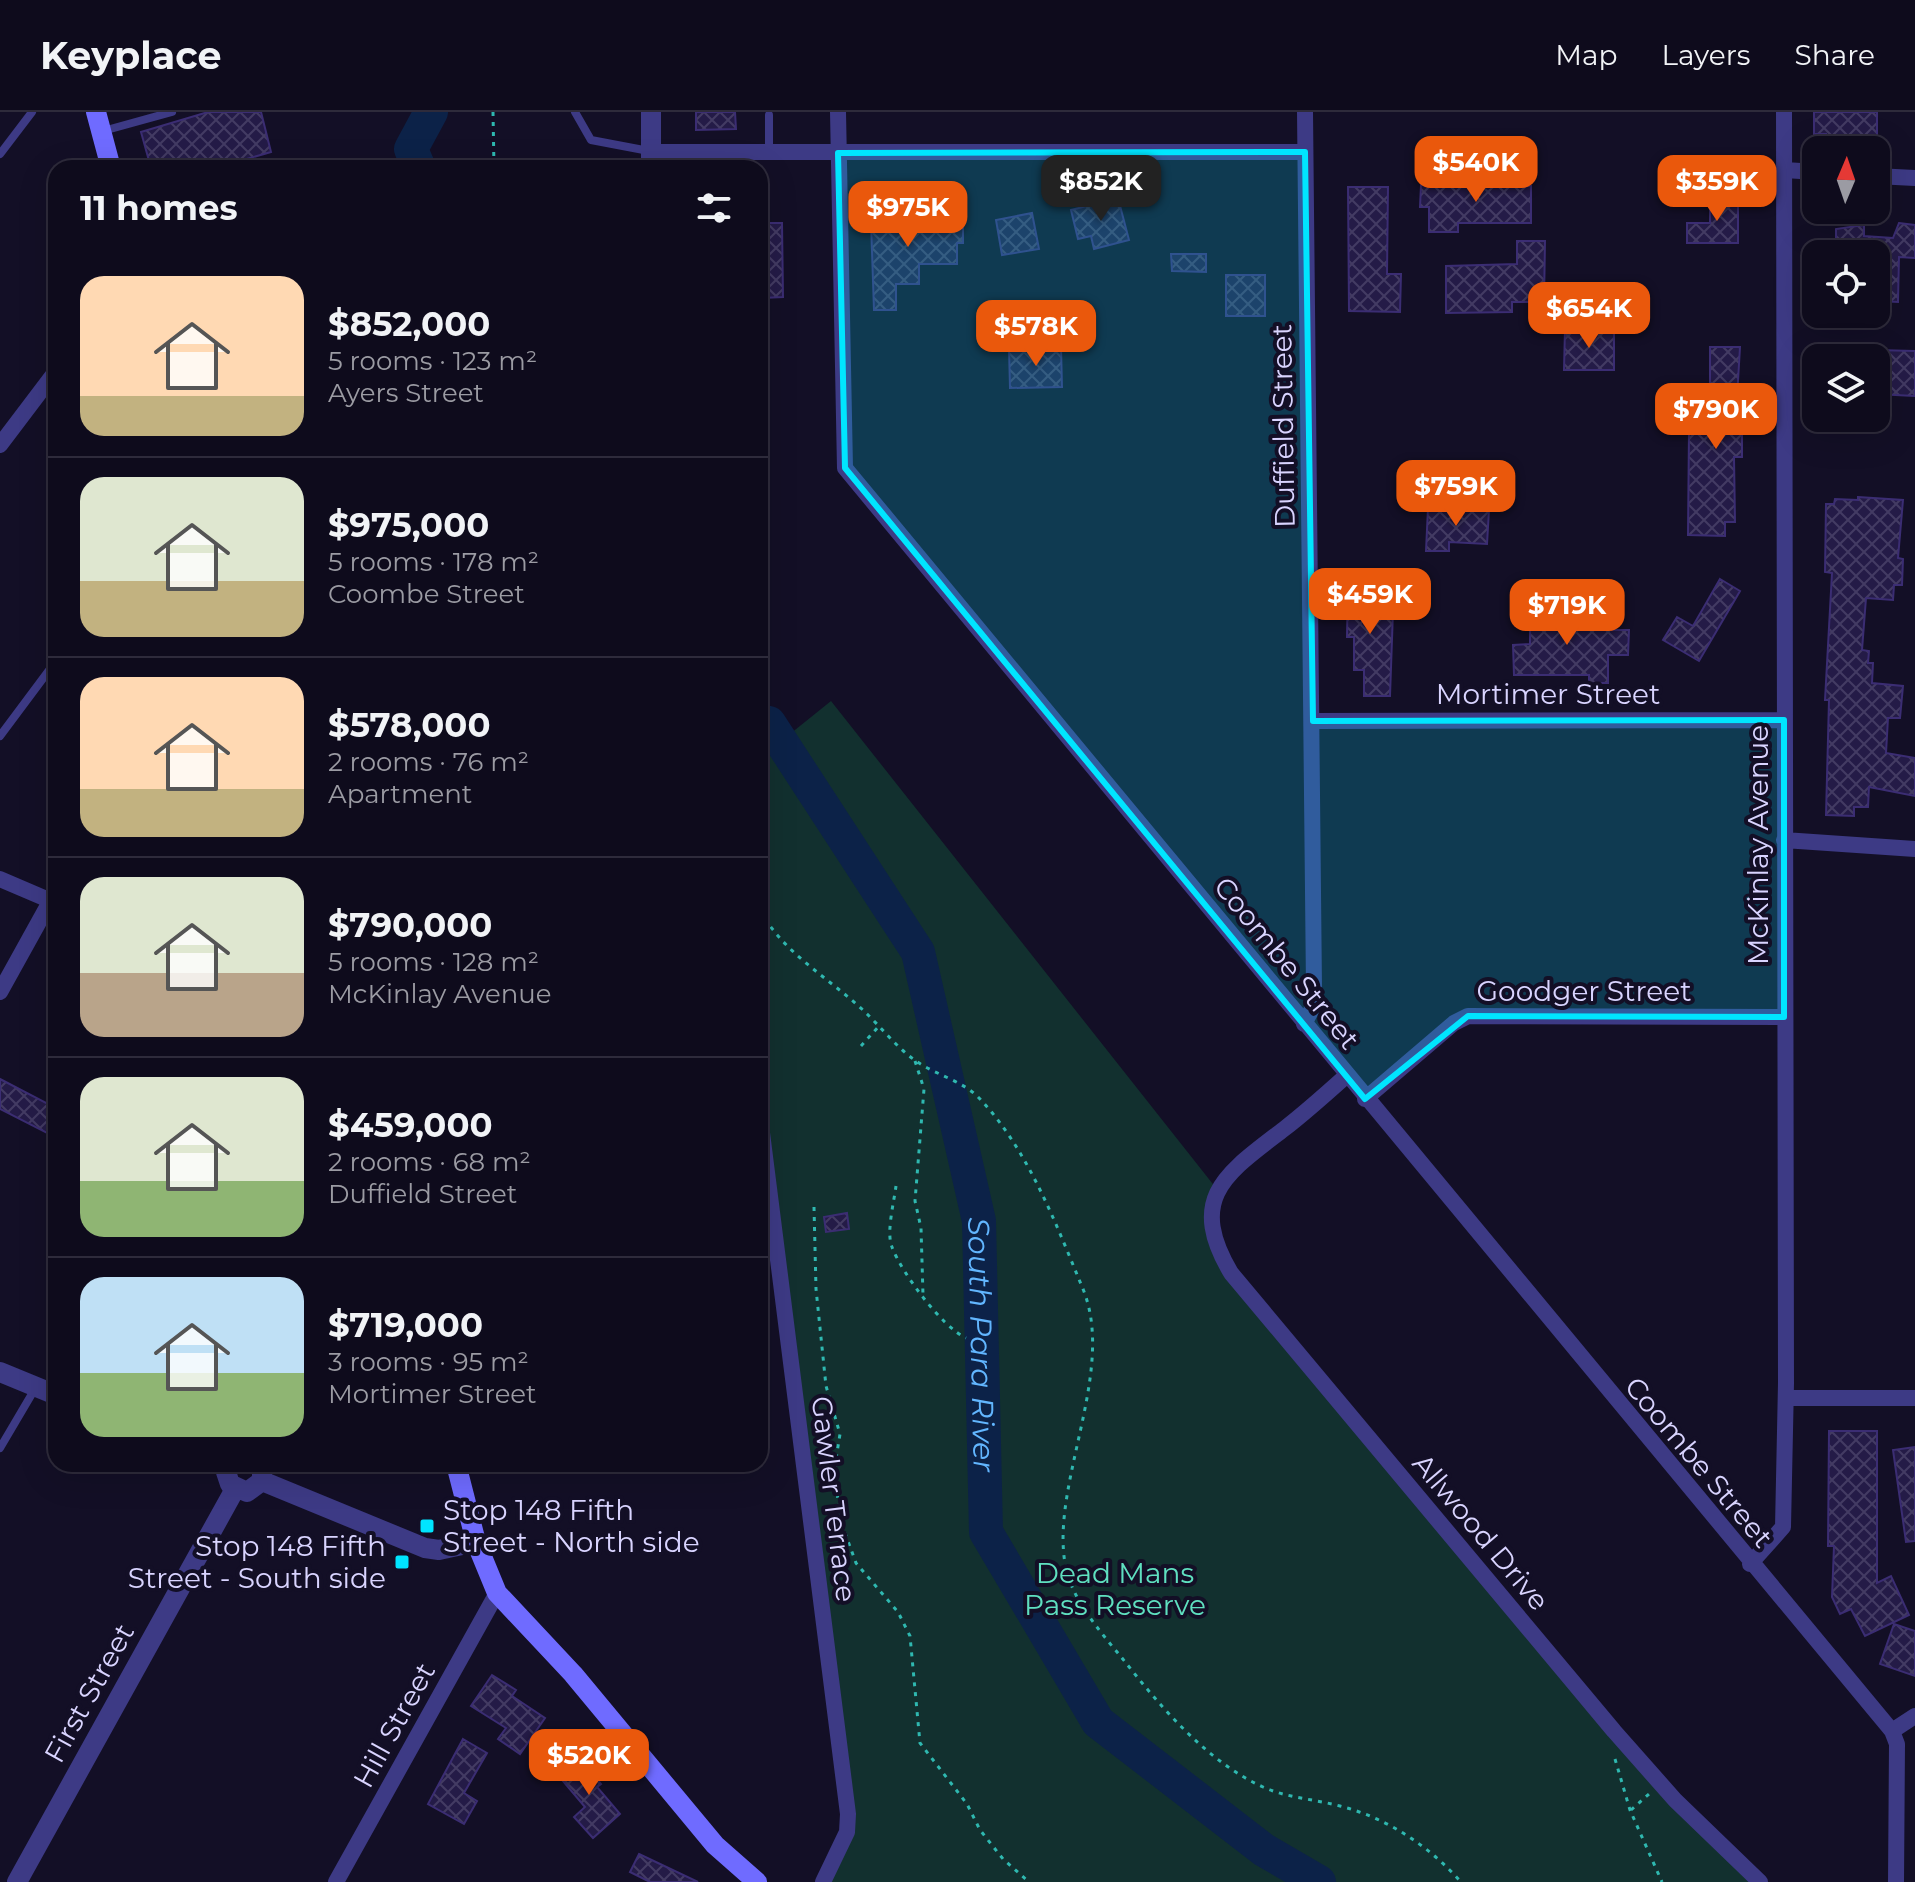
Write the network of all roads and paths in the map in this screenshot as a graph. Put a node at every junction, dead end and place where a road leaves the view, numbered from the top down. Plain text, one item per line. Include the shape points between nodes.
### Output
1 (32, 112) edge
2 (172, 112) edge
3 (493, 112) edge
4 (575, 112) edge
5 (651, 112) edge
6 (838, 112) edge
7 (1305, 112) edge
8 (1784, 112) edge
9 (769, 115) dead end
10 (98, 122) edge
11 (1305, 152) junction
12 (769, 153) junction
13 (838, 153) junction
14 (0, 154) edge
15 (109, 160) edge
16 (494, 160) edge
17 (652, 160) edge
18 (1785, 170) junction
19 (1802, 171) edge
20 (1890, 177) edge
21 (1915, 178) edge
22 (48, 382) edge
23 (0, 445) edge
24 (48, 672) edge
25 (1784, 720) junction
26 (1313, 721) junction
27 (0, 736) edge
28 (1784, 840) junction
29 (1915, 849) edge
30 (0, 879) edge
31 (48, 896) edge
32 (48, 908) edge
33 (768, 920) edge
34 (0, 992) edge
35 (1784, 1017) junction
36 (1304, 1024) junction
37 (879, 1026) junction
38 (861, 1046) dead end
39 (915, 1061) junction
40 (1346, 1076) junction
41 (1365, 1099) junction
42 (768, 1180) edge
43 (896, 1186) dead end
44 (814, 1207) dead end
45 (923, 1295) junction
46 (966, 1338) dead end
47 (0, 1372) edge
48 (37, 1387) junction
49 (48, 1392) edge
50 (1786, 1398) junction
51 (1915, 1398) edge
52 (0, 1448) edge
53 (226, 1472) edge
54 (262, 1472) edge
55 (458, 1472) edge
56 (235, 1489) junction
57 (476, 1542) junction
58 (1750, 1564) junction
59 (497, 1593) junction
60 (1915, 1716) edge
61 (1892, 1731) junction
62 (1627, 1747) junction
63 (1642, 1799) dead end
64 (1630, 1810) junction
65 (17, 1882) edge
66 (336, 1882) edge
67 (757, 1882) edge
68 (823, 1882) edge
69 (1029, 1882) edge
70 (1461, 1882) edge
71 (1662, 1882) edge
72 (1760, 1882) edge
73 (1896, 1882) edge

1 - 14 lane
2 - 10 lane
3 - 16 path
4 - 17 lane via 591,140
5 - 17 street
6 - 13 street, Coombe Street
7 - 11 street, Duffield Street
8 - 18 street, McKinlay Avenue
9 - 12 lane
10 - 15 main road
11 - 13 street
11 - 26 street, Duffield Street
12 - 13 street
12 - 17 street
13 - 36 street, Coombe Street via 845,468
18 - 19 street
18 - 25 street, McKinlay Avenue
20 - 21 street
22 - 23 street
24 - 27 lane
25 - 26 street, Mortimer Street
25 - 28 street, McKinlay Avenue
26 - 36 street, Duffield Street via 1314,989
28 - 29 street
28 - 35 street, McKinlay Avenue
30 - 31 street
32 - 34 street
33 - 37 path via 789,948
35 - 41 street, Goodger Street via 1468,1016
35 - 50 street, McKinlay Avenue
36 - 40 street, Coombe Street
37 - 38 path
37 - 39 path
39 - 45 path via 924,1089 915,1201
39 - 70 path via 977,1095 1013,1141 1093,1317 1064,1540 1079,1601 1152,1694 1223,1761 1262,1787 1384,1822 1414,1840
40 - 41 street, Coombe Street
40 - 62 street, Allwood Drive via 1216,1188 1210,1220 1219,1253
41 - 58 street, Coombe Street
42 - 68 street, Gawler Terrace via 848,1814 847,1832
43 - 45 path via 890,1245
44 - 69 path via 826,1386 840,1434 834,1471 841,1522 856,1563 898,1612 910,1636 920,1743 967,1804 980,1830
45 - 46 path via 952,1331
47 - 48 street
48 - 49 street
48 - 52 lane
50 - 51 street
50 - 58 street, McKinlay Avenue via 1783,1527
53 - 56 street
54 - 56 street via 247,1492
54 - 57 street via 425,1548
55 - 57 main road
56 - 65 street, First Street
57 - 59 main road
58 - 61 street, Coombe Street
59 - 66 street, Hill Street
59 - 67 main road via 573,1674 715,1845
60 - 61 street
61 - 73 street via 1897,1744
62 - 64 path via 1614,1755
62 - 72 street, Allwood Drive
63 - 64 path
64 - 71 path

